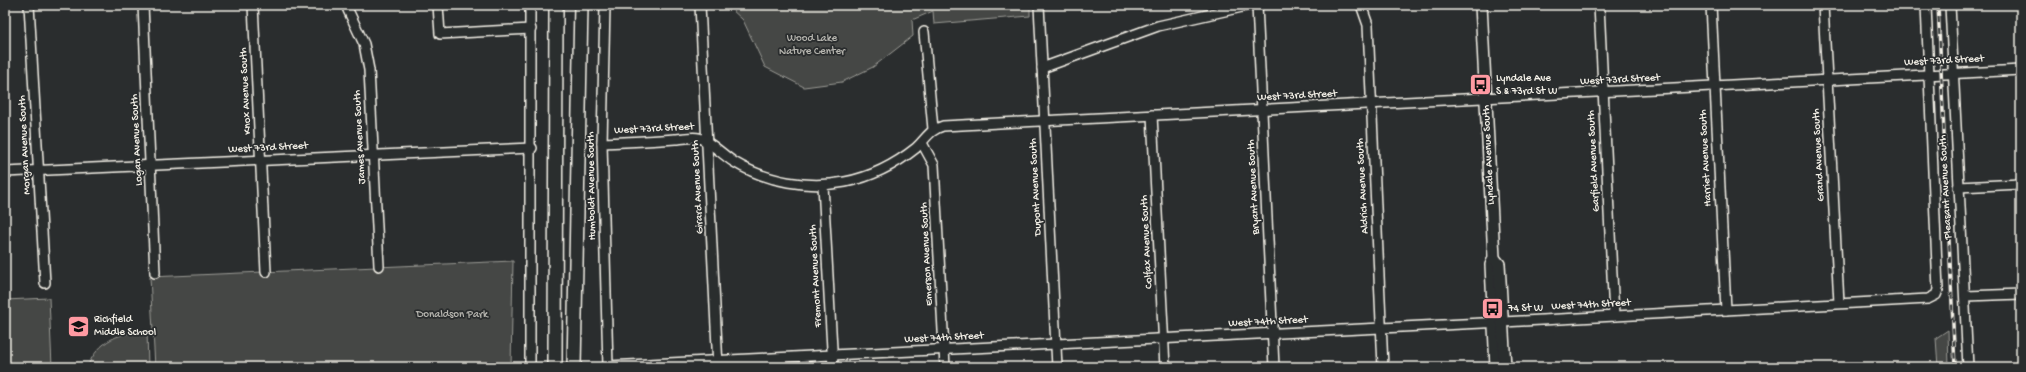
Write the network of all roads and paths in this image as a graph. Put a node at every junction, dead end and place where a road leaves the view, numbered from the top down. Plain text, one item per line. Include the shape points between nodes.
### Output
1 (29, 5) edge
2 (142, 5) edge
3 (253, 5) edge
4 (438, 5) edge
5 (530, 5) edge
6 (556, 5) edge
7 (581, 5) edge
8 (605, 5) edge
9 (700, 5) edge
10 (1039, 5) edge
11 (1252, 5) edge
12 (1257, 5) edge
13 (1361, 5) edge
14 (1481, 5) edge
15 (1599, 5) edge
16 (1711, 5) edge
17 (1823, 5) edge
18 (1926, 5) edge
19 (1950, 5) edge
20 (348, 10) dead end
21 (530, 29) junction
22 (924, 32) dead end
23 (1042, 68) junction
24 (2021, 70) edge
25 (1953, 73) junction
26 (1929, 74) junction
27 (1826, 79) junction
28 (1715, 87) junction
29 (1603, 92) junction
30 (1486, 98) junction
31 (1371, 104) junction
32 (1262, 110) junction
33 (1152, 115) junction
34 (1044, 121) junction
35 (933, 129) junction
36 (922, 142) junction
37 (602, 143) junction
38 (708, 143) junction
39 (532, 148) junction
40 (373, 155) junction
41 (261, 160) junction
42 (150, 166) junction
43 (38, 171) junction
44 (5, 172) edge
45 (823, 184) junction
46 (2021, 184) edge
47 (1958, 187) junction
48 (379, 266) dead end
49 (266, 272) dead end
50 (155, 273) dead end
51 (45, 283) dead end
52 (2021, 294) edge
53 (1966, 296) junction
54 (1928, 299) joint
55 (1839, 303) junction
56 (1726, 310) junction
57 (1614, 316) junction
58 (1498, 323) junction
59 (1381, 328) junction
60 (1272, 333) junction
61 (1164, 339) junction
62 (1056, 344) junction
63 (944, 350) junction
64 (832, 356) junction
65 (718, 364) edge
66 (608, 366) edge
67 (530, 367) edge
68 (554, 367) edge
69 (574, 367) edge
70 (833, 367) edge
71 (945, 367) edge
72 (1057, 367) edge
73 (1166, 367) edge
74 (1274, 367) edge
75 (1383, 367) edge
76 (1496, 367) edge
77 (1505, 367) edge
78 (1968, 367) edge

1 - 43 street, Morgan Avenue South
2 - 42 street, Logan Avenue South
3 - 41 street, Knox Avenue South
4 - 21 street via 440,34
5 - 21 street
6 - 68 highway
7 - 69 highway
8 - 37 street, Humboldt Avenue South
9 - 38 street, Girard Avenue South
10 - 23 street, Dupont Avenue South
11 - 23 street via 1158,26
12 - 32 street, Bryant Avenue South
13 - 31 street, Aldrich Avenue South via 1368,26
14 - 30 main road, Lyndale Avenue South
15 - 29 street, Garfield Avenue South
16 - 28 street, Harriet Avenue South
17 - 27 street, Grand Avenue South
18 - 26 street, Pleasant Avenue South
19 - 25 street, Pleasant Avenue South
20 - 40 street, James Avenue South via 367,56
21 - 39 street
22 - 35 street
23 - 34 street, Dupont Avenue South
24 - 25 street, West 73rd Street
25 - 26 street, West 73rd Street
25 - 47 street, Pleasant Avenue South
26 - 27 street, West 73rd Street
26 - 54 street, Pleasant Avenue South via 1938,290 1936,295
27 - 28 street, West 73rd Street
27 - 55 street, Grand Avenue South
28 - 29 street, West 73rd Street
28 - 56 street, Harriet Avenue South
29 - 30 street, West 73rd Street
29 - 57 street, Garfield Avenue South
30 - 31 street, West 73rd Street
30 - 58 main road, Lyndale Avenue South via 1494,258 1499,264
31 - 32 street, West 73rd Street
31 - 59 street, Aldrich Avenue South
32 - 33 street, West 73rd Street
32 - 60 street, Bryant Avenue South
33 - 34 street, West 73rd Street
33 - 61 street, Colfax Avenue South
34 - 35 street, West 73rd Street via 943,126
34 - 62 street, Dupont Avenue South
35 - 36 street, West 73rd Street
36 - 45 street, West 73rd Street via 889,166 868,175 846,182
36 - 63 street, Emerson Avenue South via 934,165
37 - 38 street, West 73rd Street via 699,138
37 - 66 street, Humboldt Avenue South
38 - 45 street, West 73rd Street via 755,173 792,183
38 - 65 street, Girard Avenue South
39 - 40 street, West 73rd Street
39 - 67 street
40 - 41 street, West 73rd Street
40 - 48 street, James Avenue South
41 - 42 street, West 73rd Street
41 - 49 street, Knox Avenue South
42 - 43 street, West 73rd Street
42 - 50 street, Logan Avenue South
43 - 44 street, West 73rd Street
43 - 51 street, Morgan Avenue South
45 - 64 street, Fremont Avenue South
46 - 47 street
47 - 53 street, Pleasant Avenue South via 1963,285
52 - 53 street
53 - 78 street, Pleasant Avenue South
54 - 55 street, West 74th Street
55 - 56 street, West 74th Street
56 - 57 street, West 74th Street
57 - 58 street, West 74th Street
58 - 59 street, West 74th Street
58 - 76 main road, Lyndale Avenue South
58 - 77 main road, Lyndale Avenue South
59 - 60 street, West 74th Street
59 - 75 street, Aldrich Avenue South
60 - 61 street, West 74th Street
60 - 74 street, Bryant Avenue South
61 - 62 street, West 74th Street
61 - 73 street, Colfax Avenue South
62 - 63 street, West 74th Street
62 - 72 street, Dupont Avenue South
63 - 64 street, West 74th Street
63 - 71 street, Emerson Avenue South
64 - 65 street, West 74th Street
64 - 70 street, Fremont Avenue South
65 - 66 street, West 74th Street

